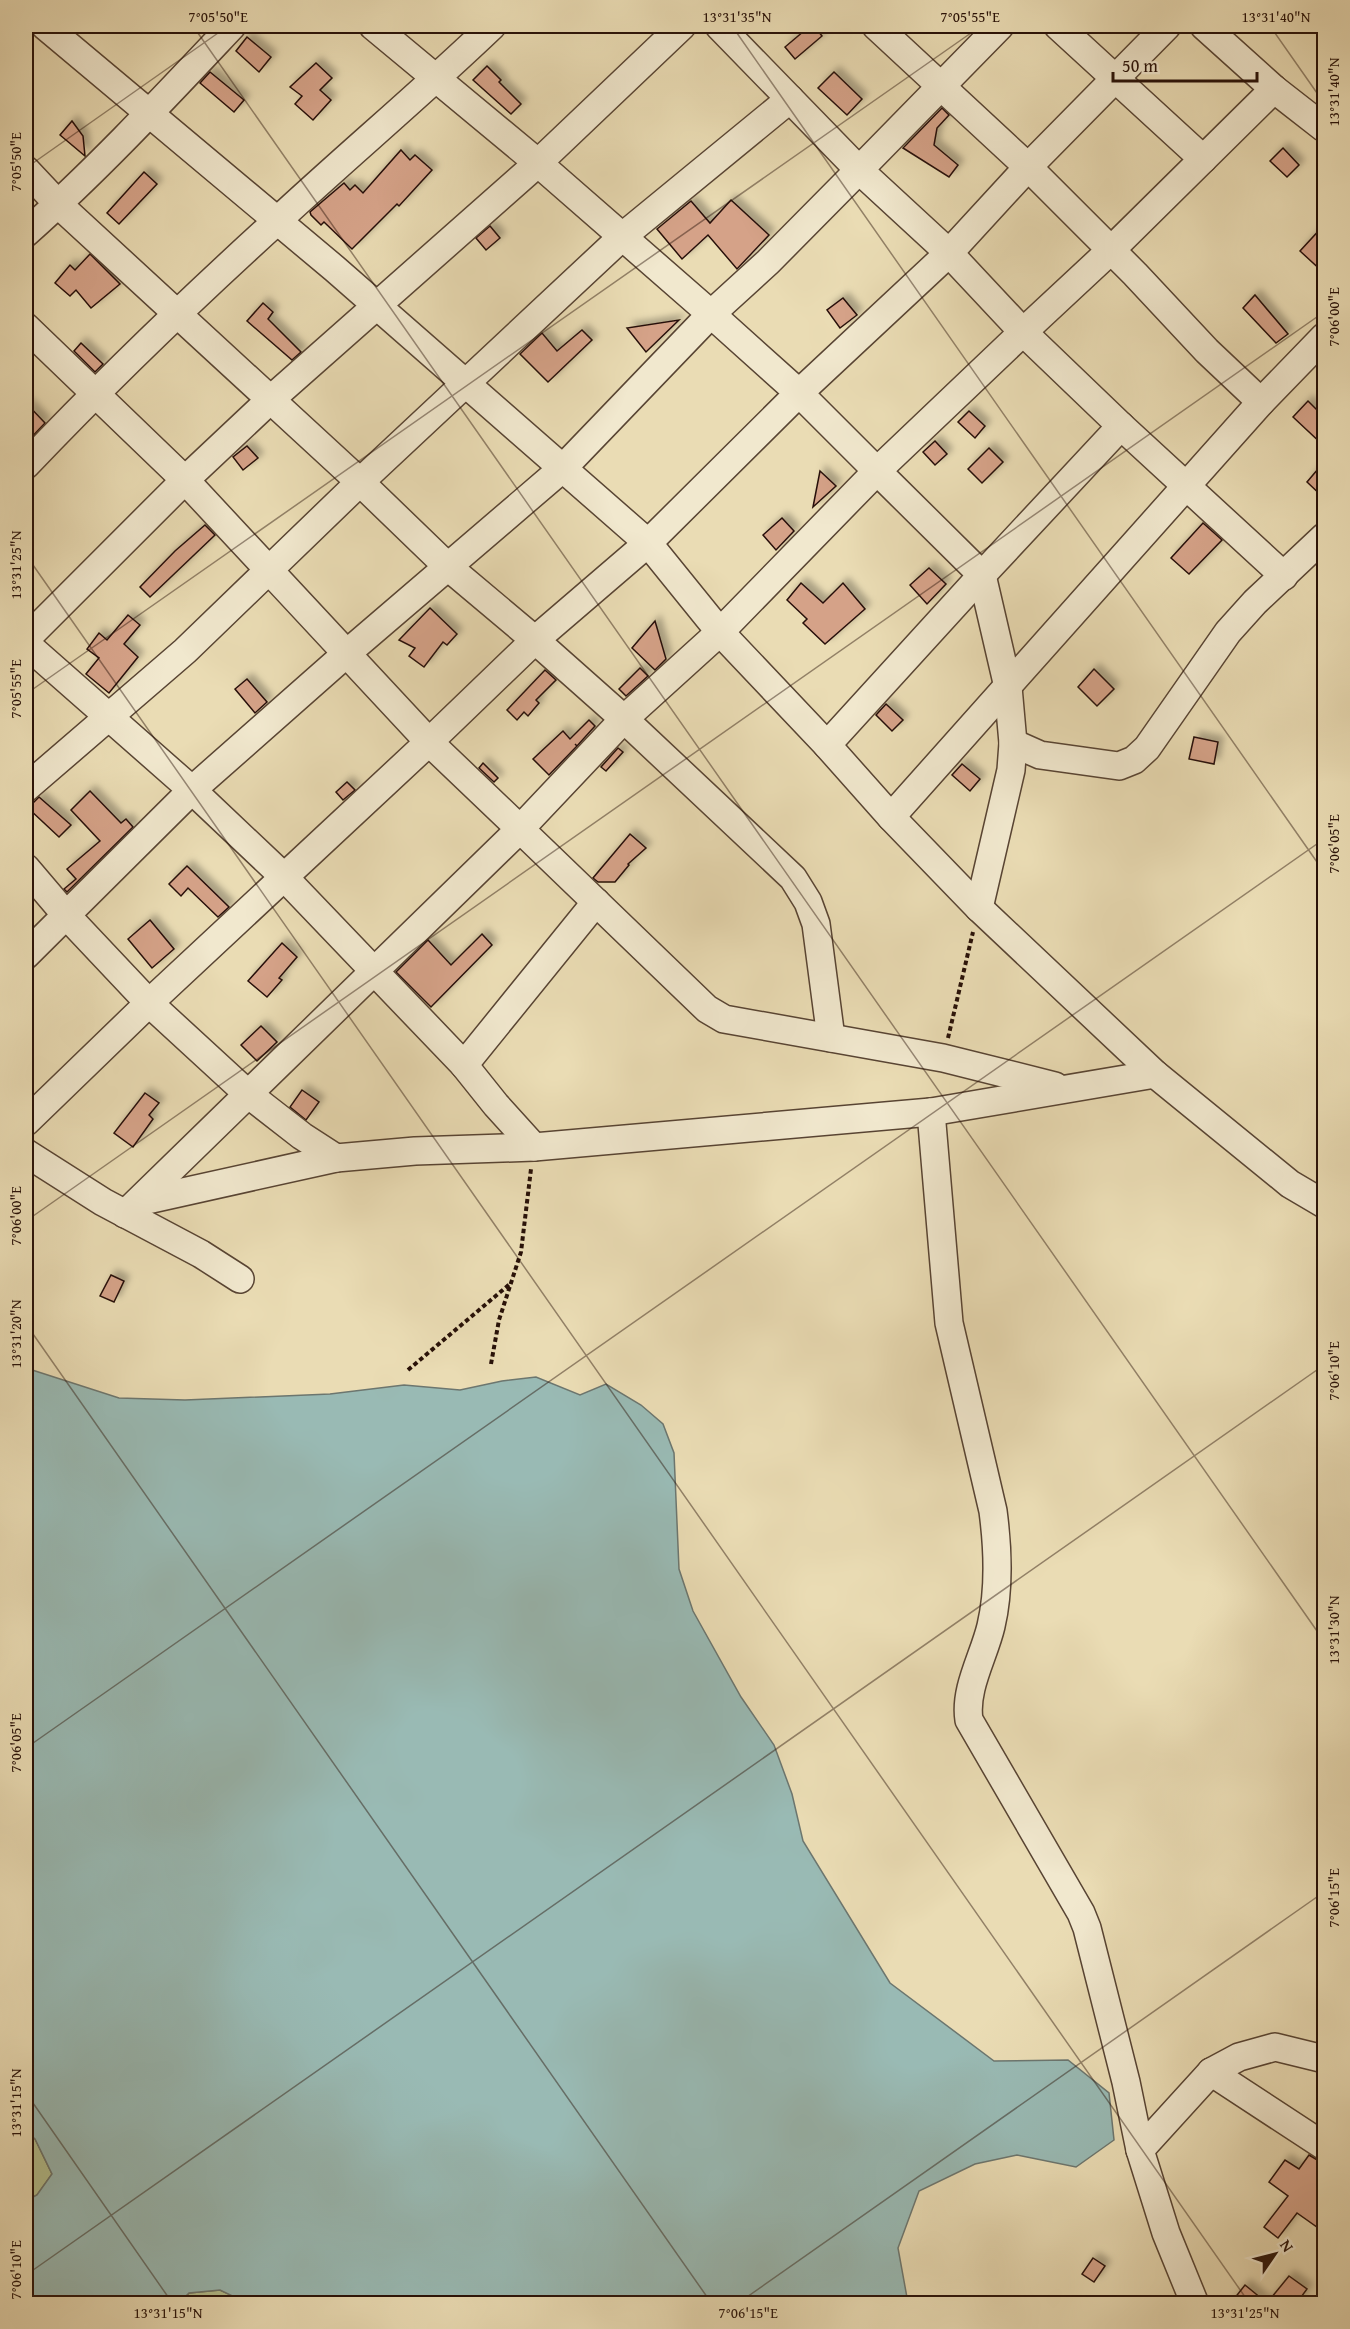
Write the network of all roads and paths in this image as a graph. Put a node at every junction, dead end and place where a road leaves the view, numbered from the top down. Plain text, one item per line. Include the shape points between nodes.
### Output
1 (232, 26) edge
2 (374, 26) edge
3 (492, 26) edge
4 (682, 26) edge
5 (876, 26) edge
6 (1000, 26) edge
7 (1058, 26) edge
8 (1167, 26) edge
9 (1204, 26) edge
10 (57, 29) edge
11 (735, 31) edge
12 (1116, 78) junction
13 (437, 79) junction
14 (942, 86) junction
15 (1274, 89) junction
16 (790, 99) junction
17 (150, 113) junction
18 (1321, 118) edge
19 (1203, 159) junction
20 (538, 163) junction
21 (1028, 167) junction
22 (26, 170) edge
23 (860, 170) junction
24 (58, 204) junction
25 (277, 220) junction
26 (26, 233) edge
27 (623, 237) junction
28 (1112, 250) junction
29 (949, 253) junction
30 (375, 305) junction
31 (711, 314) junction
32 (177, 315) junction
33 (26, 327) edge
34 (1023, 332) junction
35 (1324, 337) edge
36 (466, 384) junction
37 (799, 393) junction
38 (94, 394) junction
39 (270, 400) junction
40 (1261, 402) junction
41 (1121, 426) junction
42 (26, 465) edge
43 (563, 468) junction
44 (877, 471) junction
45 (185, 480) junction
46 (360, 482) junction
47 (1187, 486) junction
48 (1324, 537) edge
49 (648, 543) junction
50 (447, 567) junction
51 (268, 570) junction
52 (982, 575) junction
53 (1284, 576) junction
54 (720, 632) junction
55 (26, 639) edge
56 (535, 640) junction
57 (26, 644) edge
58 (346, 654) junction
59 (1008, 687) junction
60 (108, 717) junction
61 (624, 719) junction
62 (429, 742) junction
63 (1013, 743) junction
64 (827, 745) junction
65 (26, 788) edge
66 (192, 790) junction
67 (891, 817) junction
68 (520, 829) junction
69 (26, 868) edge
70 (284, 877) junction
71 (596, 902) junction
72 (979, 908) junction
73 (66, 915) junction
74 (26, 956) edge
75 (374, 971) junction
76 (149, 1003) junction
77 (831, 1038) junction
78 (943, 1058) junction
79 (464, 1065) junction
80 (1155, 1074) junction
81 (1067, 1088) junction
82 (248, 1094) junction
83 (931, 1112) junction
84 (26, 1122) edge
85 (534, 1147) junction
86 (26, 1153) edge
87 (336, 1158) junction
88 (1324, 1204) edge
89 (132, 1208) junction
90 (240, 1279) dead end
91 (511, 1282) junction
92 (491, 1364) dead end
93 (408, 1370) dead end
94 (1324, 2059) edge
95 (1211, 2072) junction
96 (1324, 2146) edge
97 (1140, 2150) junction
98 (1195, 2304) edge

1 - 17 street
2 - 13 street
3 - 13 street
4 - 20 street
5 - 14 street
6 - 14 street
7 - 12 street
8 - 12 street
9 - 15 street
10 - 17 street
11 - 16 street
12 - 19 street
12 - 21 street
13 - 20 street
13 - 25 street
14 - 21 street
14 - 23 street
15 - 18 street
15 - 19 street
16 - 23 street
16 - 27 street
17 - 24 street
17 - 25 street
19 - 28 street
20 - 27 street
20 - 30 street
21 - 28 street
21 - 29 street
22 - 24 street
23 - 29 street
23 - 31 street
24 - 26 street
24 - 32 street
25 - 30 street
25 - 32 street
27 - 31 street
27 - 36 street
28 - 34 street
28 - 40 street via 1183,327
29 - 34 street
29 - 37 street
30 - 36 street
30 - 39 street
31 - 37 street
31 - 43 street
32 - 38 street
32 - 39 street
33 - 38 street
34 - 41 street
34 - 44 street
35 - 40 street
36 - 43 street
36 - 46 street
37 - 44 street
37 - 49 street
38 - 42 street
38 - 45 street
39 - 45 street
39 - 46 street
40 - 47 street
41 - 47 street
41 - 52 street
43 - 49 street
43 - 50 street
44 - 52 street
44 - 54 street
45 - 51 street
45 - 55 street
46 - 50 street
46 - 51 street
47 - 53 street
47 - 59 street
48 - 53 street
49 - 54 street
49 - 56 street
50 - 56 street
50 - 58 street
51 - 58 street
51 - 60 street
52 - 59 street
52 - 64 street
53 - 63 street via 1228,632 1147,748 1134,760 1119,766 1096,763 1040,755
54 - 61 street
54 - 64 street
56 - 61 street
56 - 62 street
57 - 60 street
58 - 62 street
58 - 66 street
59 - 63 street
59 - 67 street
60 - 65 street
60 - 66 street
61 - 68 street
61 - 77 street via 793,878 816,924
62 - 68 street
62 - 70 street
63 - 72 street via 1011,770
64 - 67 street
66 - 70 street
66 - 73 street
67 - 72 street
68 - 71 street
68 - 75 street
69 - 73 street
70 - 75 street
70 - 76 street
71 - 77 street via 707,1009 740,1023
71 - 79 street
72 - 78 path
72 - 80 street
73 - 74 street
73 - 76 street
75 - 79 street
75 - 82 street
76 - 82 street
76 - 84 street
77 - 78 street
78 - 81 street
79 - 85 street
80 - 81 street
80 - 88 street via 1290,1184
81 - 83 street
82 - 87 street
82 - 89 street
83 - 85 street
83 - 97 street via 949,1323 997,1540 997,1591 968,1702 969,1720 1084,1920
85 - 87 street
85 - 91 path via 521,1251
86 - 89 street
87 - 89 street
89 - 90 street
91 - 92 path
91 - 93 path
94 - 95 street via 1275,2047 1239,2057
95 - 96 street
95 - 97 street
97 - 98 street via 1166,2233

